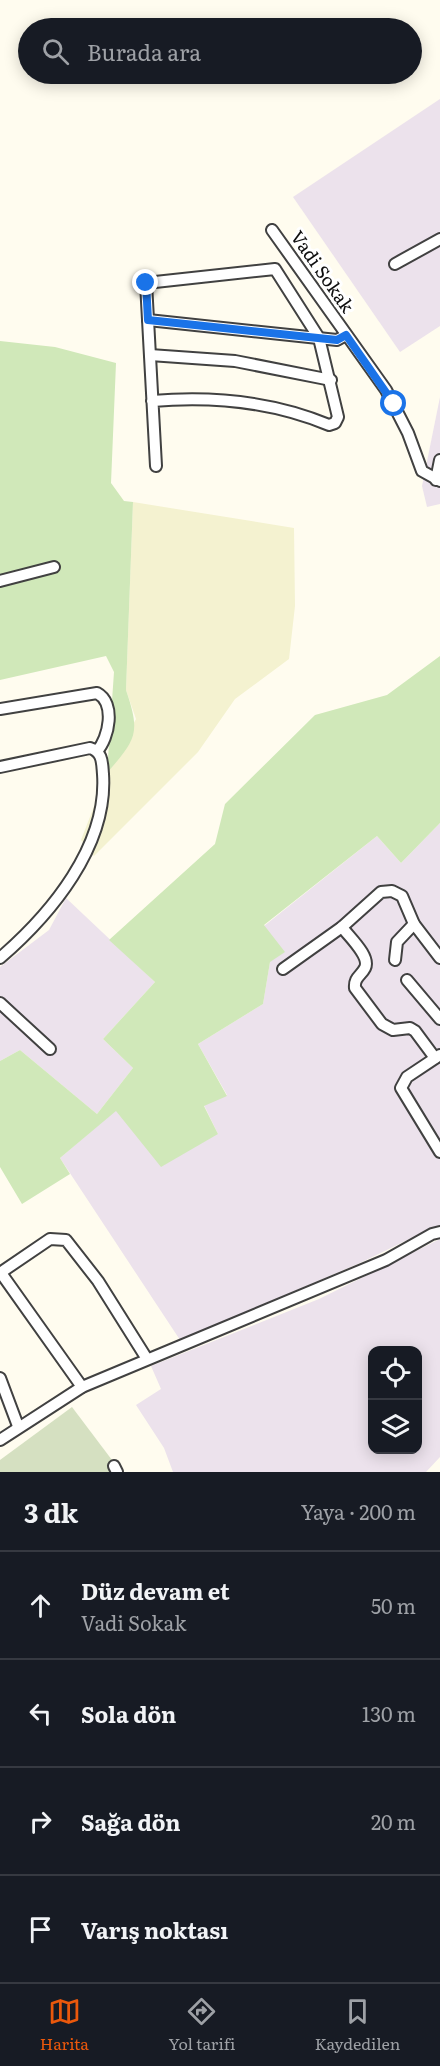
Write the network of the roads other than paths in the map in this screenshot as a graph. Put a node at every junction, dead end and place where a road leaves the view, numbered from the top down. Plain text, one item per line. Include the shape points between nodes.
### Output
1 (272, 230) dead end
2 (440, 239) edge
3 (395, 264) dead end
4 (148, 320) junction
5 (346, 335) junction
6 (318, 338) junction
7 (150, 356) junction
8 (331, 380) junction
9 (152, 401) junction
10 (440, 460) edge
11 (156, 466) dead end
12 (438, 480) edge
13 (54, 567) dead end
14 (0, 581) edge
15 (0, 709) edge
16 (97, 751) junction
17 (0, 767) edge
18 (414, 924) junction
19 (342, 927) junction
20 (0, 958) edge
21 (440, 958) edge
22 (395, 960) dead end
23 (283, 969) dead end
24 (407, 980) dead end
25 (0, 1003) edge
26 (440, 1019) edge
27 (50, 1049) dead end
28 (438, 1056) edge
29 (440, 1152) edge
30 (440, 1232) edge
31 (0, 1273) edge
32 (147, 1359) junction
33 (0, 1378) edge
34 (82, 1387) junction
35 (18, 1426) junction
36 (0, 1440) edge

1 - 5 street, Vadi Sokak
2 - 3 street
4 - 6 street
4 - 6 street via 146,283 274,269
4 - 7 street
5 - 6 street via 337,340
5 - 12 street, Vadi Sokak via 394,404 419,467 428,477
6 - 8 street
7 - 8 street via 235,361
7 - 9 street
8 - 9 street via 338,417 329,425 237,402
9 - 11 street
10 - 12 street
13 - 14 street
15 - 16 street via 97,693 104,697 108,707 106,738
16 - 17 street via 86,748
16 - 20 street via 102,758 102,800 83,856 46,915
18 - 19 street via 402,896 386,891
18 - 21 street
18 - 22 street via 397,942
19 - 23 street
19 - 28 street via 366,960 355,988 382,1024 393,1030 415,1031
24 - 26 street
25 - 27 street
28 - 29 street via 406,1077 401,1092
30 - 32 street via 386,1260
31 - 32 street via 50,1239 61,1238 71,1243
31 - 34 street
32 - 34 street
33 - 35 street
34 - 35 street
35 - 36 street

